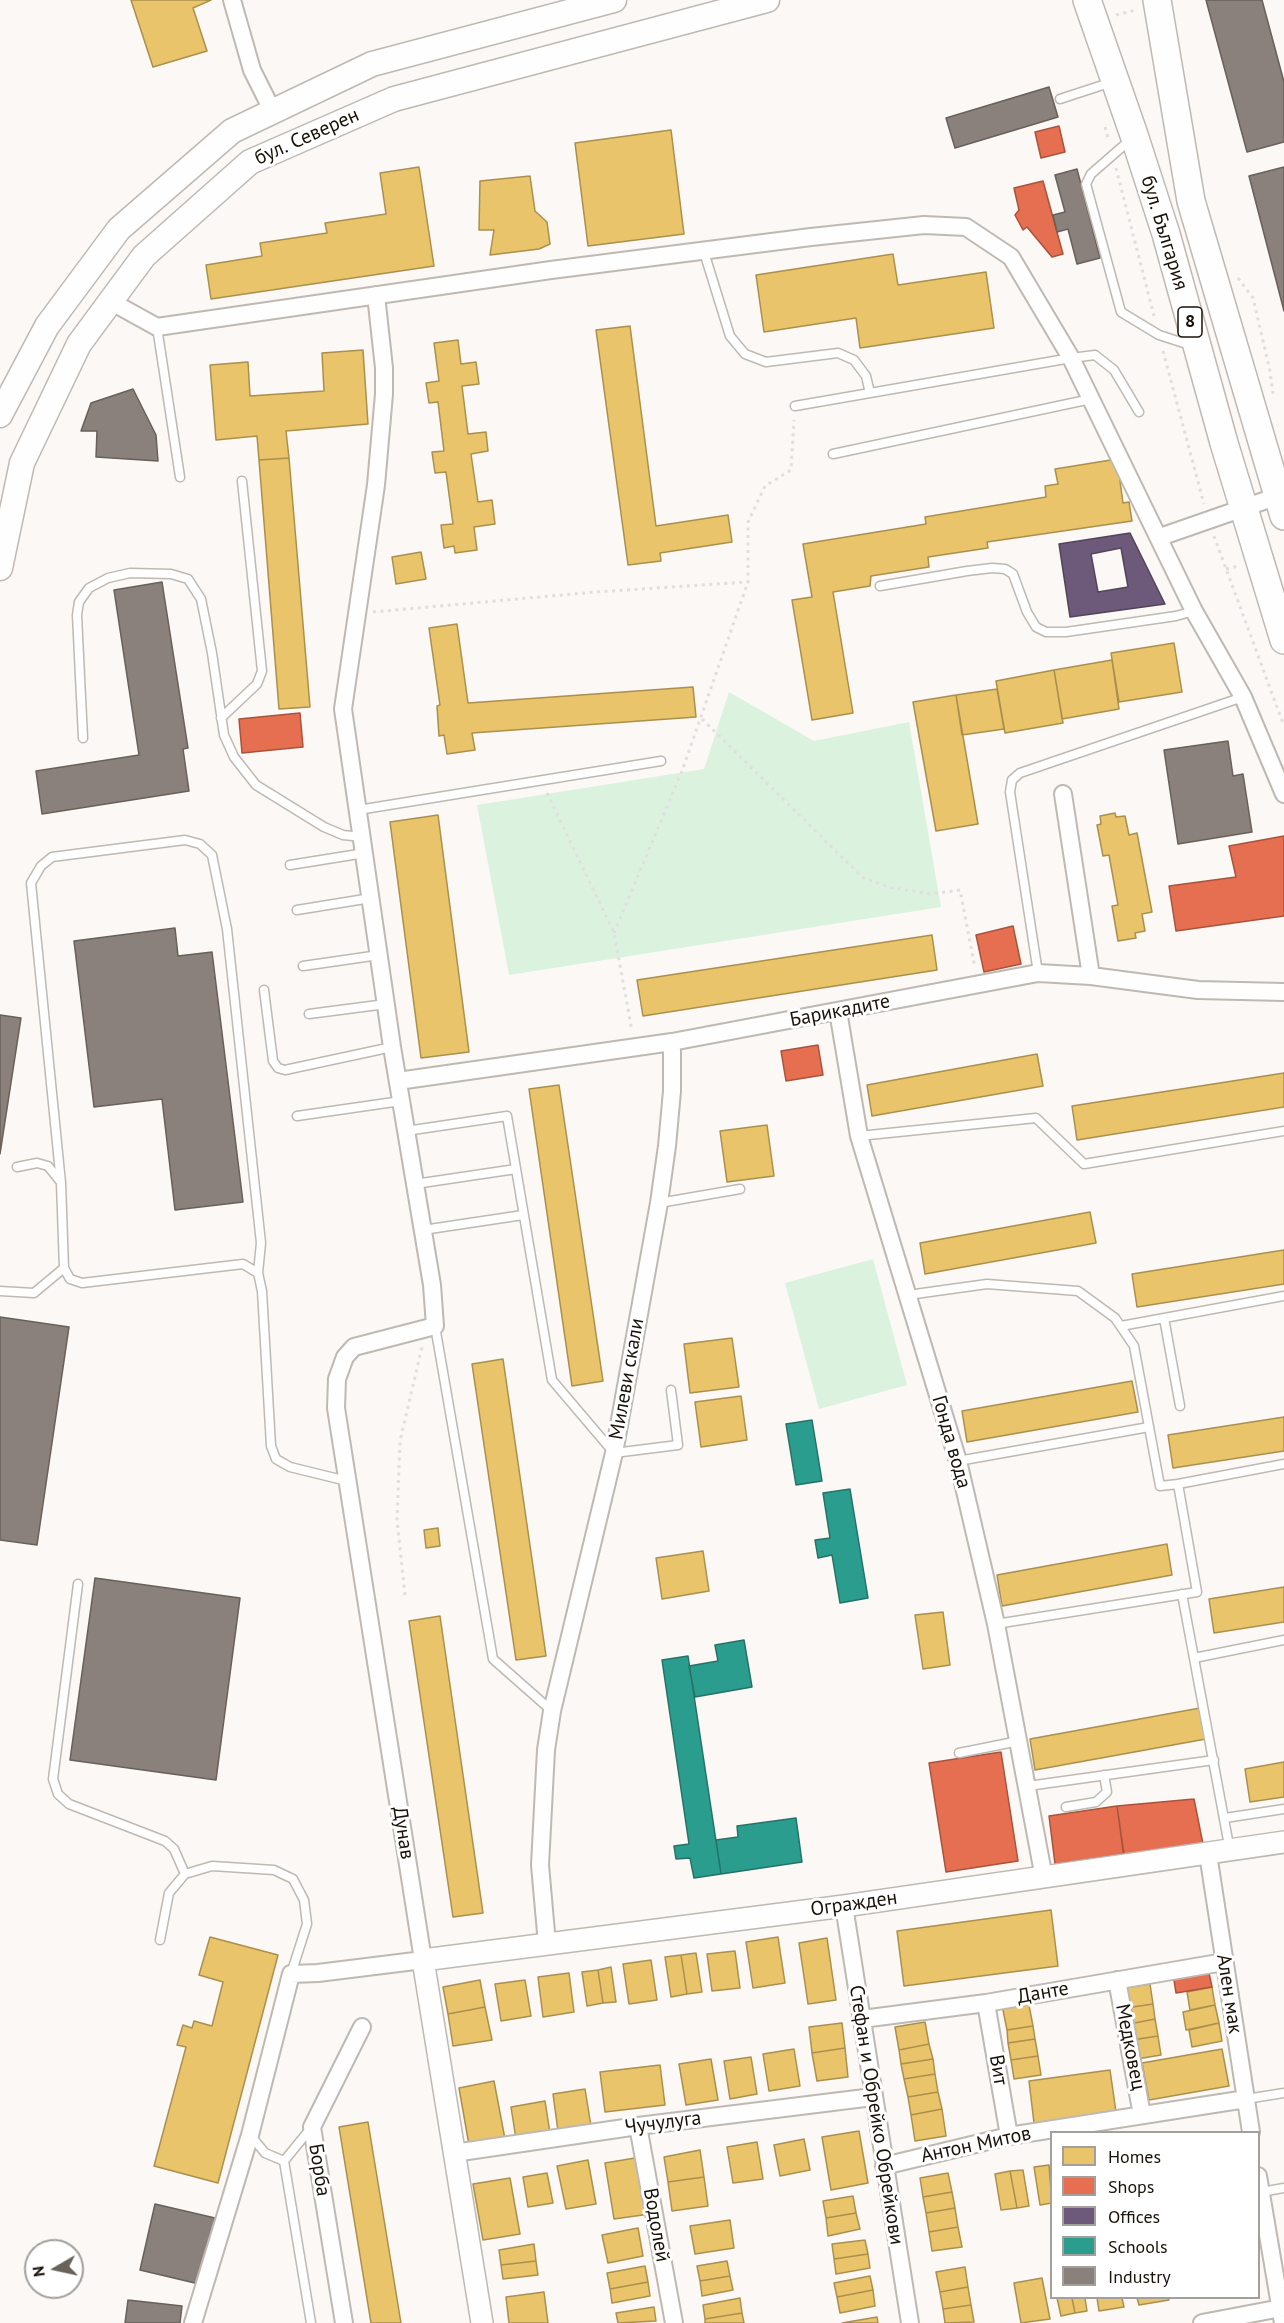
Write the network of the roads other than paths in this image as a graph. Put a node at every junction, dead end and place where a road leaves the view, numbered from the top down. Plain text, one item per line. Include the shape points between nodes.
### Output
1 (232, 0) edge
2 (615, 0) edge
3 (767, 0) edge
4 (1087, 0) edge
5 (1151, 4) edge
6 (1115, 81) junction
7 (1060, 99) dead end
8 (273, 111) junction
9 (1134, 135) junction
10 (704, 252) junction
11 (376, 295) junction
12 (110, 302) junction
13 (158, 327) junction
14 (1197, 347) junction
15 (1071, 357) junction
16 (870, 393) junction
17 (1092, 399) junction
18 (795, 406) road end
19 (1139, 412) dead end
20 (0, 415) edge
21 (833, 454) dead end
22 (180, 477) dead end
23 (242, 481) dead end
24 (1282, 502) edge
25 (1243, 509) junction
26 (1160, 537) junction
27 (0, 568) edge
28 (880, 586) dead end
29 (1194, 611) junction
30 (1284, 640) edge
31 (1243, 697) junction
32 (221, 718) junction
33 (83, 738) dead end
34 (661, 761) dead end
35 (1063, 794) dead end
36 (1284, 794) edge
37 (358, 810) junction
38 (363, 845) junction
39 (290, 865) dead end
40 (371, 898) junction
41 (297, 910) dead end
42 (379, 955) junction
43 (303, 966) dead end
44 (1038, 973) junction
45 (1091, 976) junction
46 (264, 990) dead end
47 (1284, 993) edge
48 (387, 1004) junction
49 (838, 1011) junction
50 (309, 1014) dead end
51 (672, 1042) junction
52 (392, 1047) junction
53 (398, 1081) junction
54 (401, 1101) junction
55 (297, 1116) dead end
56 (406, 1131) junction
57 (1284, 1131) edge
58 (859, 1136) junction
59 (18, 1167) dead end
60 (516, 1169) junction
61 (61, 1183) junction
62 (415, 1184) junction
63 (740, 1189) dead end
64 (659, 1203) junction
65 (523, 1215) junction
66 (423, 1230) junction
67 (64, 1268) junction
68 (258, 1273) junction
69 (0, 1290) edge
70 (908, 1295) junction
71 (1284, 1296) edge
72 (1164, 1318) junction
73 (435, 1326) junction
74 (1121, 1326) junction
75 (671, 1390) dead end
76 (1180, 1406) dead end
77 (1149, 1427) junction
78 (614, 1453) junction
79 (958, 1461) junction
80 (1284, 1464) edge
81 (347, 1481) junction
82 (1178, 1484) junction
83 (78, 1584) dead end
84 (1182, 1594) junction
85 (996, 1624) junction
86 (1284, 1640) edge
87 (1194, 1658) junction
88 (552, 1711) junction
89 (1020, 1741) junction
90 (959, 1753) dead end
91 (1214, 1760) junction
92 (1104, 1775) junction
93 (1029, 1786) junction
94 (1066, 1808) dead end
95 (1284, 1809) edge
96 (1225, 1818) junction
97 (1284, 1842) edge
98 (1230, 1851) junction
99 (1208, 1854) junction
100 (185, 1874) junction
101 (1044, 1878) junction
102 (844, 1906) junction
103 (160, 1940) dead end
104 (547, 1944) junction
105 (423, 1960) junction
106 (1224, 1962) junction
107 (291, 1974) junction
108 (1117, 1980) junction
109 (986, 2003) junction
110 (862, 2019) junction
111 (362, 2027) dead end
112 (1284, 2093) edge
113 (873, 2097) junction
114 (1246, 2099) junction
115 (1142, 2115) junction
116 (638, 2126) junction
117 (312, 2127) junction
118 (1251, 2131) edge
119 (250, 2135) junction
120 (1009, 2136) junction
121 (454, 2153) junction
122 (284, 2161) junction
123 (884, 2166) junction
124 (1260, 2184) edge
125 (1284, 2188) edge
126 (1282, 2315) edge
127 (193, 2323) edge
128 (312, 2323) edge
129 (344, 2323) edge
130 (482, 2323) edge
131 (674, 2323) edge
132 (910, 2323) edge
133 (1202, 2323) edge

1 - 8 street via 252,70
2 - 8 main road, бул. Северен via 372,64
3 - 12 main road, бул. Северен via 394,99 250,162 144,256
4 - 6 main road, бул. България / 8
5 - 24 main road, 8 via 1191,201
6 - 7 lane
6 - 9 main road, бул. България / 8
8 - 20 main road, бул. Северен via 232,131 119,229 47,326
9 - 14 main road, бул. България / 8
9 - 14 lane via 1091,174 1086,184 1121,312 1159,334
10 - 11 street
10 - 15 street via 924,225 966,227 1011,257
10 - 16 lane via 730,336 744,354 766,363 838,353 854,360 866,376
11 - 13 street
11 - 37 street via 384,394 376,485 343,710
12 - 13 street
12 - 27 main road, бул. Северен via 79,344 22,463
13 - 22 lane
14 - 25 main road, бул. България / 8
15 - 16 lane
15 - 17 street
15 - 19 lane via 1095,355 1114,370
16 - 18 lane
17 - 21 lane
17 - 26 street
23 - 32 lane via 262,670 257,684
24 - 25 street
25 - 26 street
25 - 30 main road, бул. България / 8
26 - 29 street
28 - 29 lane via 967,571 1005,570 1013,573 1036,627 1046,632
29 - 31 street
31 - 36 street
31 - 44 lane via 1020,773 1012,780 1010,792
32 - 33 lane via 201,599 188,579 171,574 130,573 89,588 79,602
32 - 38 lane via 234,757 256,784 324,827
34 - 37 lane
35 - 45 street
37 - 38 street
38 - 39 lane
38 - 40 street
40 - 41 lane
40 - 42 street
42 - 43 lane
42 - 48 street
44 - 45 street, Барикадите
44 - 49 street, Барикадите
45 - 47 street, Барикадите via 1198,990
46 - 52 lane via 273,1061 278,1068 285,1070
48 - 50 lane
48 - 52 street
49 - 51 street, Барикадите
49 - 58 street, Гонда вода
51 - 53 street, Барикадите
51 - 64 street, Милеви скали via 672,1091
52 - 53 street
53 - 54 street
54 - 55 lane
54 - 56 street
56 - 60 lane via 507,1116
56 - 62 street
57 - 58 lane via 1084,1164 1036,1118
58 - 70 street, Гонда вода
59 - 61 lane via 37,1163 48,1166
60 - 62 lane
60 - 65 lane
61 - 67 lane
61 - 68 lane via 31,883 52,857 185,840 200,844 212,855 227,929 261,1243
62 - 66 street
63 - 64 lane
64 - 78 street, Милеви скали
65 - 66 lane
65 - 78 lane via 552,1380
66 - 73 street
67 - 68 lane via 70,1279 82,1283 243,1264
67 - 69 lane via 34,1293
68 - 81 lane via 271,1446 276,1459 290,1467
70 - 74 lane via 987,1284 1078,1291
70 - 79 street, Гонда вода
71 - 72 lane
72 - 74 lane
72 - 76 lane
73 - 81 street, Дунав via 354,1347 345,1357 338,1379 336,1408
73 - 88 lane via 493,1659
74 - 77 lane via 1134,1346
75 - 78 lane via 678,1445
77 - 79 lane
77 - 82 lane via 1160,1486
78 - 88 street, Милеви скали
79 - 85 street, Гонда вода
80 - 82 lane
81 - 105 street, Дунав
82 - 84 lane via 1197,1592
83 - 100 lane via 53,1779 58,1794 69,1804 165,1840 174,1849
84 - 85 lane
84 - 87 lane
85 - 89 street, Гонда вода
86 - 87 lane
87 - 91 lane
88 - 104 street, Милеви скали via 540,1855
89 - 90 lane
89 - 93 street, Гонда вода
91 - 92 lane
91 - 96 lane
92 - 93 lane
92 - 94 lane via 1107,1792 1096,1802
93 - 101 street, Гонда вода
95 - 96 lane
96 - 98 lane
97 - 98 street, Огражден
98 - 99 street, Огражден
99 - 101 street, Огражден
99 - 106 street, Ален мак
100 - 103 lane via 169,1893
100 - 107 lane via 212,1866 244,1867 274,1870 293,1879 304,1900 307,1924
101 - 102 street, Огражден
102 - 104 street, Огражден
102 - 110 street, Стефан и Обрейко Обрейкови
104 - 105 street, Огражден
105 - 107 street
105 - 121 street, Дунав
106 - 108 street, Данте
106 - 114 street, Ален мак
107 - 119 street
108 - 109 street, Данте
108 - 115 street, Медковец
109 - 110 street, Данте
109 - 120 street, Вит
110 - 113 street, Стефан и Обрейко Обрейкови
111 - 117 street, Борба
112 - 114 lane
113 - 116 street, Чучулуга
113 - 123 street, Стефан и Обрейко Обрейкови
114 - 115 street, Антон Митов
114 - 118 street, Ален мак
115 - 120 street, Антон Митов
116 - 121 street, Чучулуга
116 - 131 street, Водолей
117 - 122 lane
117 - 129 street, Борба
119 - 122 lane via 265,2154
119 - 127 street
120 - 123 street, Антон Митов
121 - 130 street, Дунав
122 - 128 lane
123 - 132 street, Стефан и Обрейко Обрейкови
124 - 125 lane
124 - 126 street
126 - 133 street

